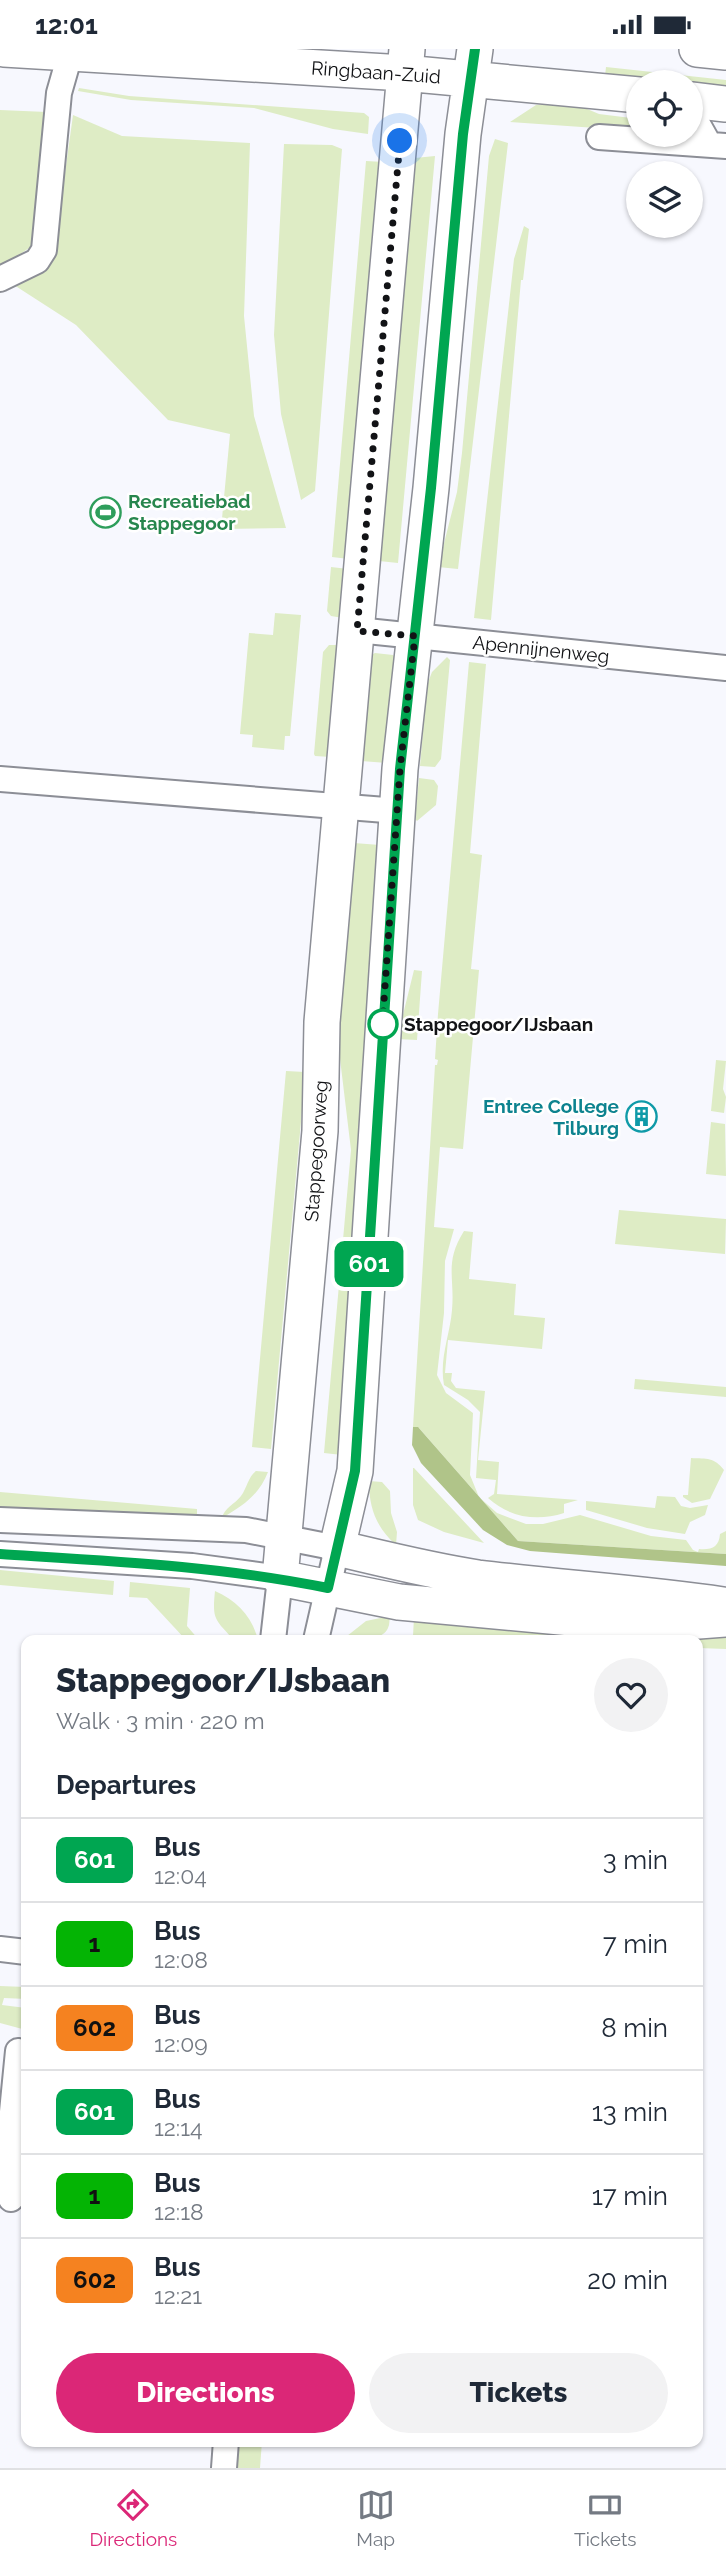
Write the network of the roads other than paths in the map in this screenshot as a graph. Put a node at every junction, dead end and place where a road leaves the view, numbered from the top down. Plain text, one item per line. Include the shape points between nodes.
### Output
1 (4, 49) edge
2 (697, 49) edge
3 (71, 51) junction
4 (726, 52) edge
5 (405, 61) edge
6 (472, 64) edge
7 (626, 93) edge
8 (703, 101) edge
9 (726, 104) edge
10 (703, 127) edge
11 (598, 137) dead end
12 (717, 145) edge
13 (0, 279) edge
14 (357, 631) junction
15 (415, 636) junction
16 (726, 668) edge
17 (0, 779) edge
18 (340, 807) junction
19 (398, 810) junction
20 (0, 1520) edge
21 (284, 1536) junction
22 (337, 1548) junction
23 (0, 1554) edge
24 (280, 1578) junction
25 (328, 1588) junction
26 (726, 1605) edge
27 (726, 1619) edge
28 (274, 1635) edge
29 (317, 1635) edge
30 (0, 1949) edge
31 (21, 1951) edge
32 (15, 2050) edge
33 (6, 2112) edge
34 (19, 2136) edge
35 (13, 2199) edge
36 (225, 2447) edge
37 (223, 2468) edge

1 - 3 street, Ringbaan-Zuid
2 - 4 street
3 - 5 street, Ringbaan-Zuid
3 - 13 street via 59,93 44,250 37,261
5 - 6 street, Ringbaan-Zuid
5 - 14 street, Stappegoorweg
6 - 7 street, Ringbaan-Zuid
6 - 15 street
8 - 9 street
10 - 12 street
11 - 12 street
14 - 15 street, Apennijnenweg
14 - 18 street, Stappegoorweg
15 - 16 street, Apennijnenweg
15 - 19 street
17 - 18 street
18 - 19 street
18 - 21 street, Stappegoorweg via 323,1022 320,1131
19 - 22 street via 355,1471
20 - 21 street via 246,1530
21 - 22 street
21 - 24 street, Stappegoorweg
22 - 25 street
22 - 26 street via 475,1577
23 - 24 street via 197,1567
24 - 25 street
24 - 28 street
25 - 27 street via 412,1603 646,1625
25 - 29 street
30 - 31 street
32 - 33 street
33 - 34 street
34 - 35 street
36 - 37 street

